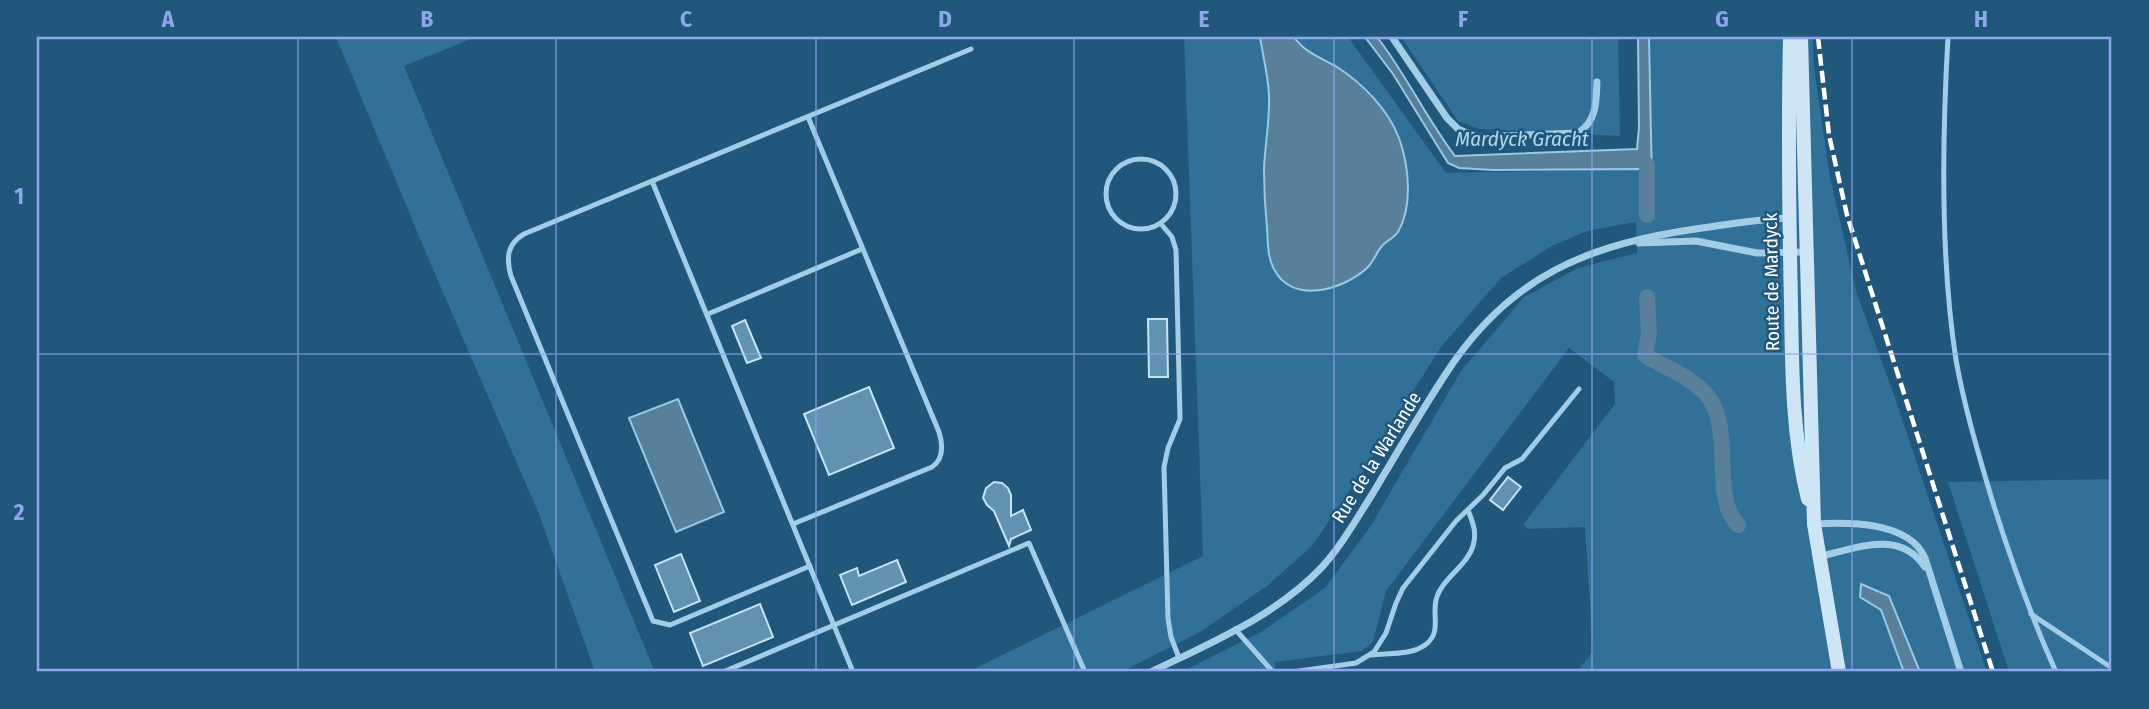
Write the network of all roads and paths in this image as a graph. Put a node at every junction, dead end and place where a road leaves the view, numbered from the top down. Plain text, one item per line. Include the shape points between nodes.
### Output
1 (1392, 37) edge
2 (1790, 37) edge
3 (1801, 37) edge
4 (1948, 37) edge
5 (971, 49) dead end
6 (1597, 82) dead end
7 (808, 117) junction
8 (652, 181) junction
9 (1805, 217) junction
10 (1790, 218) junction
11 (1160, 224) junction
12 (1614, 247) junction
13 (862, 249) junction
14 (1790, 252) junction
15 (1806, 252) junction
16 (708, 314) junction
17 (1579, 388) dead end
18 (1468, 510) junction
19 (793, 524) junction
20 (1814, 524) junction
21 (1818, 557) junction
22 (810, 566) junction
23 (1931, 576) junction
24 (2031, 614) junction
25 (834, 626) junction
26 (1235, 629) junction
27 (1371, 655) junction
28 (1179, 658) junction
29 (2112, 668) edge
30 (723, 672) edge
31 (853, 672) edge
32 (1085, 672) edge
33 (1151, 672) edge
34 (1273, 672) edge
35 (1292, 672) edge
36 (1839, 672) edge
37 (1961, 672) edge
38 (2056, 672) edge

1 - 6 street via 1447,118 1476,137 1578,133 1593,117
2 - 10 main road, Route de Mardyck
3 - 9 main road, Route de Mardyck
4 - 24 lane via 1944,141 1948,289 1955,347 1976,447
5 - 7 lane
7 - 8 lane
7 - 13 lane
8 - 16 lane
8 - 22 lane via 518,237 508,252 511,276 653,621 670,625
9 - 10 street, Rue de la Warlande
9 - 15 main road, Route de Mardyck
10 - 12 street, Rue de la Warlande via 1672,232
10 - 14 main road, Route de Mardyck
11 - 11 lane via 1176,200 1168,172 1143,159 1121,165 1107,183 1110,212 1133,229
11 - 28 lane via 1176,246 1180,419 1164,473 1168,628
12 - 14 street, Rue de la Warlande via 1696,241 1757,253
12 - 26 street, Rue de la Warlande via 1558,267 1488,318 1448,369 1332,555 1286,598
13 - 16 lane
13 - 19 lane via 939,432 941,455 932,467
14 - 15 street, Rue de la Warlande
14 - 20 main road, Route de Mardyck via 1794,410
15 - 20 main road, Route de Mardyck
16 - 19 lane
17 - 18 lane via 1522,458 1505,468
18 - 27 lane via 1404,588 1384,637
18 - 27 lane via 1475,528 1472,549 1436,597 1437,624 1432,639 1415,650
19 - 22 lane
20 - 21 main road, Route de Mardyck
20 - 23 street via 1856,523 1900,533 1921,549
21 - 23 street via 1877,543 1894,544 1914,554
21 - 36 main road, Route de Mardyck
22 - 25 lane
23 - 37 street
24 - 29 lane
24 - 38 lane
25 - 30 lane
25 - 31 lane
25 - 32 lane via 1029,543
26 - 28 street, Rue de la Warlande
26 - 34 lane
27 - 35 lane via 1356,663
28 - 33 street, Rue de la Warlande

